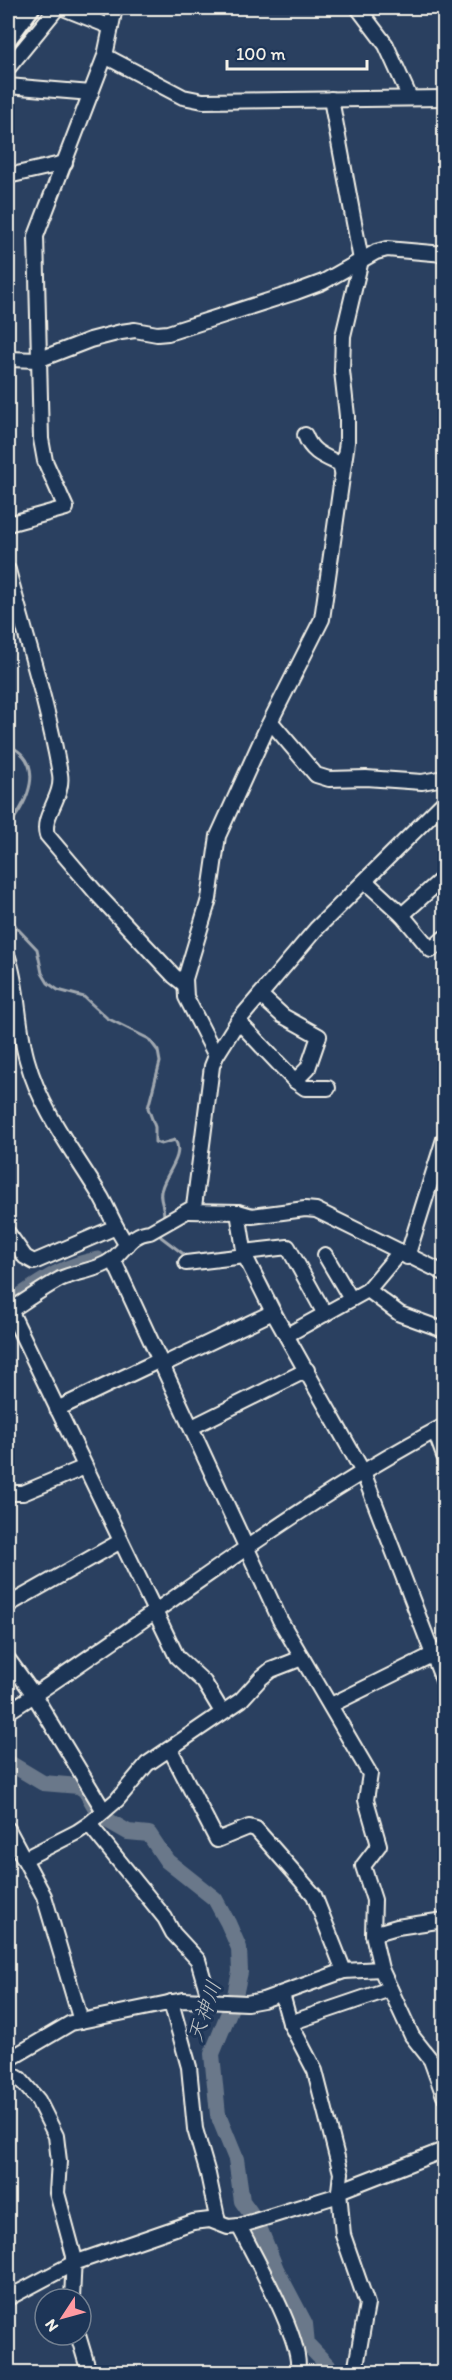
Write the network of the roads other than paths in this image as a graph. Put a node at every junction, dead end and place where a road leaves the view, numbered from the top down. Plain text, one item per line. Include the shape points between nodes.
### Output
1 (13, 8) edge
2 (31, 8) edge
3 (57, 8) edge
4 (63, 8) edge
5 (115, 8) edge
6 (358, 8) edge
7 (8, 15) edge
8 (111, 27) junction
9 (8, 39) edge
10 (105, 56) junction
11 (8, 68) edge
12 (8, 86) edge
13 (91, 93) junction
14 (410, 98) junction
15 (444, 98) edge
16 (331, 99) junction
17 (64, 163) junction
18 (8, 176) edge
19 (444, 254) edge
20 (361, 261) junction
21 (8, 359) edge
22 (38, 360) junction
23 (305, 435) dead end
24 (342, 471) junction
25 (8, 524) edge
26 (8, 570) edge
27 (271, 722) junction
28 (444, 778) edge
29 (444, 802) edge
30 (444, 877) edge
31 (365, 881) junction
32 (402, 915) junction
33 (444, 938) edge
34 (8, 957) edge
35 (184, 984) junction
36 (260, 995) junction
37 (238, 1021) junction
38 (216, 1056) junction
39 (295, 1081) junction
40 (328, 1088) dead end
41 (444, 1139) edge
42 (189, 1211) junction
43 (238, 1212) junction
44 (116, 1227) junction
45 (8, 1233) edge
46 (127, 1245) junction
47 (244, 1254) junction
48 (325, 1255) dead end
49 (403, 1255) junction
50 (113, 1259) junction
51 (186, 1263) dead end
52 (444, 1274) edge
53 (368, 1290) junction
54 (351, 1299) junction
55 (9, 1311) edge
56 (273, 1312) junction
57 (325, 1314) junction
58 (444, 1330) edge
59 (287, 1335) junction
60 (161, 1363) junction
61 (307, 1370) junction
62 (57, 1408) junction
63 (192, 1427) junction
64 (440, 1429) edge
65 (444, 1456) edge
66 (85, 1467) junction
67 (363, 1472) junction
68 (8, 1493) edge
69 (121, 1541) junction
70 (247, 1548) junction
71 (8, 1605) edge
72 (155, 1612) junction
73 (439, 1651) edge
74 (302, 1658) junction
75 (8, 1659) edge
76 (444, 1683) edge
77 (34, 1695) junction
78 (331, 1705) junction
79 (8, 1712) edge
80 (222, 1712) junction
81 (170, 1749) junction
82 (104, 1811) junction
83 (89, 1824) junction
84 (8, 1829) edge
85 (24, 1859) junction
86 (444, 1920) edge
87 (373, 1934) junction
88 (381, 1969) junction
89 (344, 1971) junction
90 (390, 1989) junction
91 (282, 1994) junction
92 (210, 2001) junction
93 (171, 2002) junction
94 (81, 2021) junction
95 (290, 2023) junction
96 (8, 2060) edge
97 (8, 2072) edge
98 (444, 2096) edge
99 (444, 2150) edge
100 (339, 2193) junction
101 (218, 2222) junction
102 (239, 2226) junction
103 (74, 2263) junction
104 (73, 2287) edge
105 (8, 2298) edge
106 (81, 2347) edge
107 (89, 2373) edge
108 (297, 2373) edge
109 (355, 2373) edge

1 - 7 main road
2 - 9 main road
3 - 11 street
4 - 8 street
5 - 8 street
6 - 14 street via 386,45
8 - 10 street
10 - 13 street
10 - 16 street via 192,100
12 - 13 street
13 - 17 street
14 - 15 street
14 - 16 street
16 - 20 street
17 - 18 street
17 - 22 street via 36,236
19 - 20 street via 387,249
20 - 22 street via 323,282 168,333 121,332
20 - 24 street via 344,336 342,371 347,430
21 - 22 street
22 - 25 street via 41,439 45,460 66,508
23 - 24 street via 316,452 340,464
24 - 27 street via 322,619
26 - 35 street via 60,775 58,794 45,824 47,835 98,895
27 - 28 street via 316,775 329,779 422,782
27 - 35 street via 218,836 209,899
29 - 31 street
30 - 32 street
31 - 32 street
31 - 36 street via 316,929
32 - 33 street via 430,950
34 - 44 street via 30,1070 63,1140
35 - 38 street via 186,997
36 - 37 street
36 - 39 street via 283,1016 319,1036 308,1068
37 - 38 street
37 - 39 street
38 - 42 street via 194,1207
39 - 40 street via 305,1088
41 - 49 street
42 - 43 street
42 - 46 street
43 - 47 street
43 - 49 street via 252,1216 316,1210
44 - 45 street via 34,1262 25,1257
44 - 46 street
46 - 50 street
47 - 51 street
47 - 56 street
47 - 57 street via 288,1247
48 - 54 street
49 - 52 street
49 - 53 street
50 - 55 street via 61,1279
50 - 60 street
53 - 54 street
53 - 58 street via 400,1314
54 - 57 street
55 - 62 street
56 - 59 street
56 - 60 street
57 - 59 street
59 - 61 street
60 - 62 street
60 - 63 street
61 - 63 street
61 - 67 street
62 - 66 street
63 - 70 street
64 - 65 street
64 - 67 street
66 - 68 street via 23,1493
66 - 69 street
67 - 70 street
67 - 73 street
69 - 71 street
69 - 72 street
70 - 72 street
70 - 74 street
72 - 77 street
72 - 80 street via 177,1657 204,1683
73 - 76 street
73 - 78 street
74 - 78 street
74 - 80 street via 271,1670 241,1700
75 - 77 street
77 - 79 street
77 - 82 street
78 - 87 street via 371,1778 366,1800 378,1845 363,1866 374,1900
80 - 81 street
81 - 82 street via 138,1773
81 - 89 street via 217,1840 249,1827 256,1829 314,1895
82 - 83 street
83 - 85 street
83 - 92 street via 198,1960
84 - 85 street
85 - 94 street via 44,1896
86 - 87 street
87 - 88 street
88 - 89 street
88 - 90 street
89 - 91 street
90 - 95 street
90 - 98 street via 412,2036 431,2060
91 - 92 street via 247,2002
91 - 95 street
92 - 93 street
93 - 94 street
93 - 101 street via 189,2067 195,2129
94 - 96 street
95 - 100 street via 315,2071 339,2164
97 - 103 street via 20,2079 38,2100 56,2136 57,2193
99 - 100 street
100 - 102 street
100 - 109 street via 343,2235 367,2304
101 - 102 street via 228,2227
101 - 103 street via 194,2222
102 - 108 street via 297,2351
103 - 104 street
103 - 105 street
106 - 107 street

